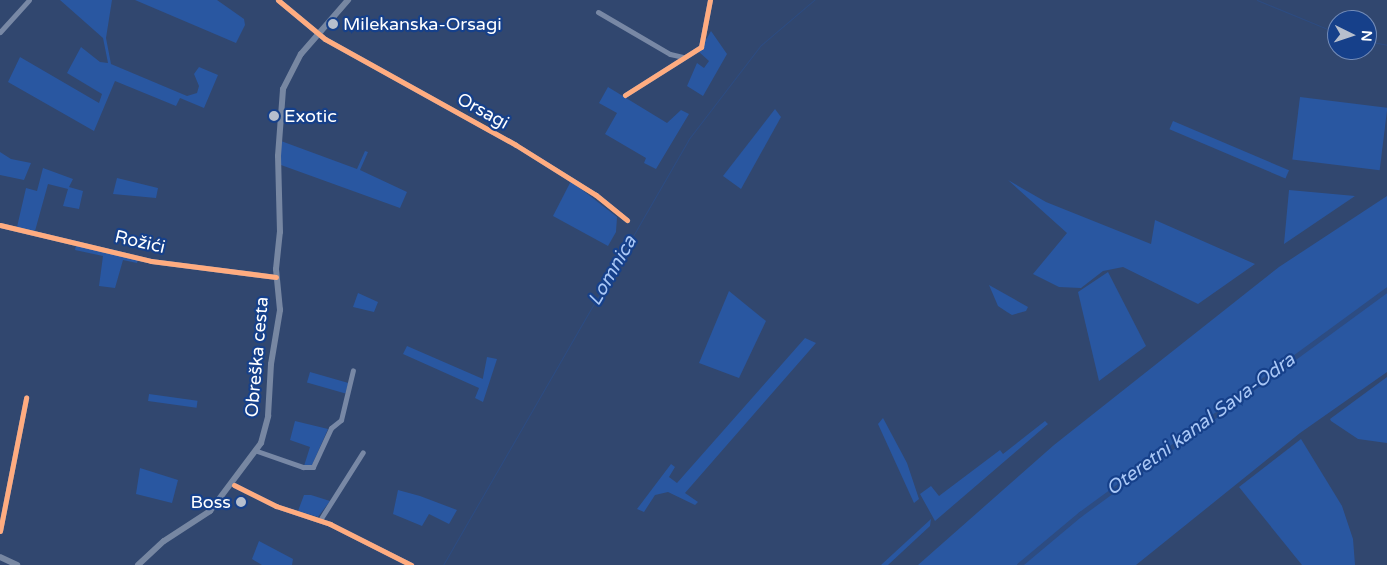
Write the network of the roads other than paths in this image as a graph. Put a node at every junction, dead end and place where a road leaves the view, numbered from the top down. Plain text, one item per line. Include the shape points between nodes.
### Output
1 (29, 0) edge
2 (278, 0) edge
3 (348, 0) edge
4 (710, 0) edge
5 (598, 12) dead end
6 (0, 32) edge
7 (319, 34) junction
8 (686, 57) junction
9 (626, 95) dead end
10 (627, 220) dead end
11 (0, 225) edge
12 (276, 277) junction
13 (353, 370) dead end
14 (26, 398) dead end
15 (257, 452) junction
16 (363, 452) dead end
17 (234, 484) junction
18 (320, 520) junction
19 (0, 531) edge
20 (0, 557) edge
21 (18, 565) edge
22 (138, 565) edge
23 (411, 565) edge

1 - 6 street
2 - 7 street, Orsagi
3 - 7 main road, Obreška cesta
4 - 8 street via 701,47
5 - 8 street via 674,56
7 - 10 street, Orsagi via 516,145 596,195
7 - 12 main road, Obreška cesta via 295,63 283,89 278,156 280,232
8 - 9 street
11 - 12 street, Rožići via 151,260
12 - 15 main road, Obreška cesta via 280,310 271,364 268,416
13 - 15 street via 341,420 331,428 313,467 303,468
14 - 19 street
15 - 17 main road, Obreška cesta
16 - 18 street
17 - 18 street via 276,506
17 - 22 main road, Obreška cesta via 210,511 164,541
18 - 23 street
20 - 21 main road

